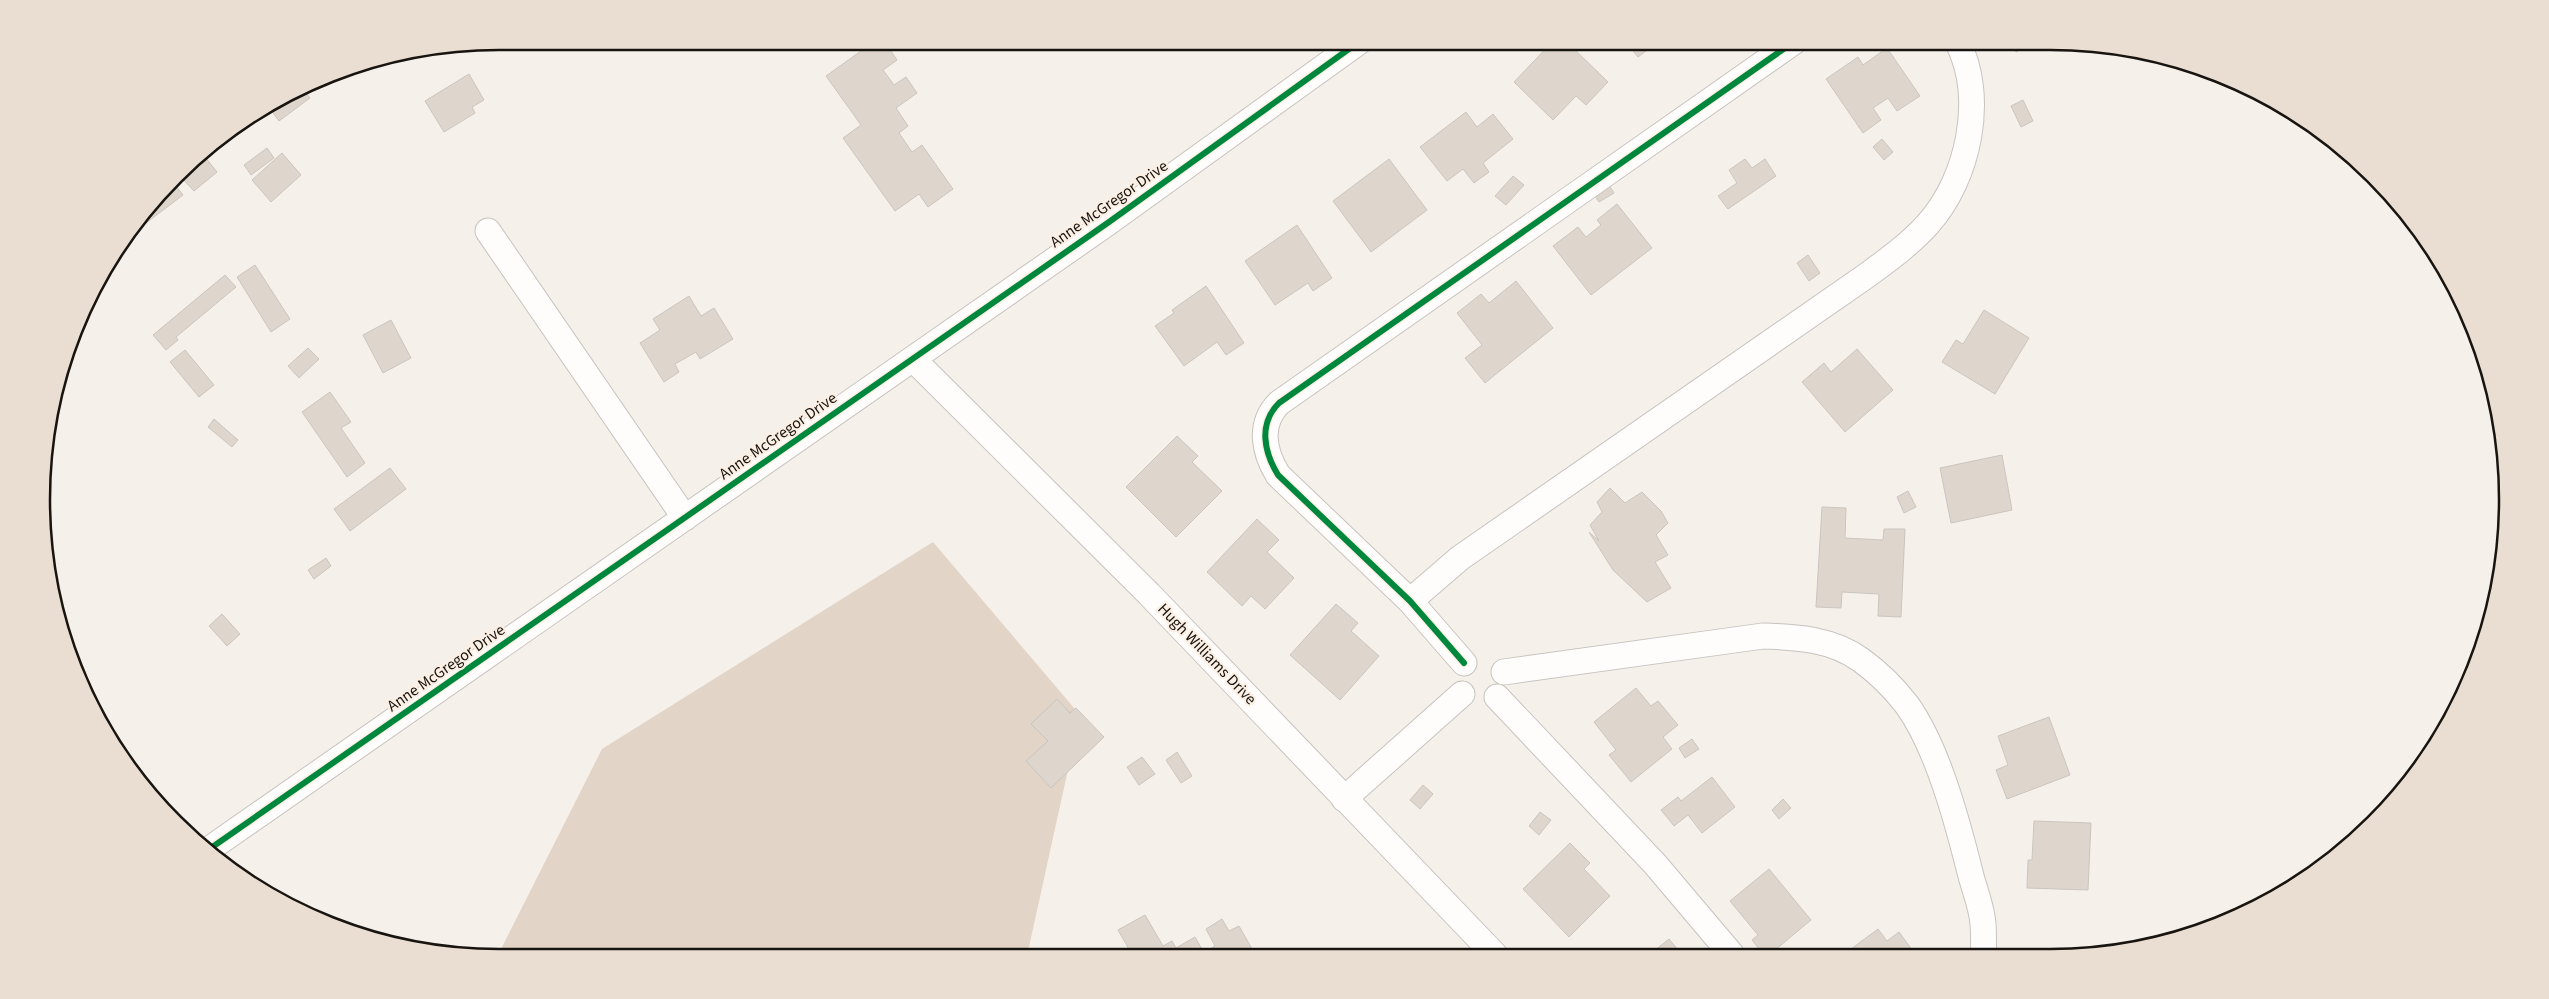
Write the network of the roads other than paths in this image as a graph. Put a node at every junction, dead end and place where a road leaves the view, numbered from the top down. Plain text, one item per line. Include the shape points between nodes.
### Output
1 (1348, 50) edge
2 (1782, 50) edge
3 (1962, 50) edge
4 (488, 231) dead end
5 (913, 359) junction
6 (685, 518) junction
7 (1410, 601) junction
8 (1464, 663) junction
9 (1504, 672) junction
10 (1462, 694) junction
11 (1497, 697) junction
12 (1344, 799) junction
13 (214, 846) edge
14 (1489, 949) edge
15 (1727, 949) edge
16 (1984, 949) edge

1 - 5 street, Anne McGregor Drive
2 - 7 street via 1270,412 1266,423 1266,444 1278,476
3 - 7 street via 1973,94 1971,129 1961,165 1943,203 1914,239 1866,276 1460,558
4 - 6 street
5 - 6 street, Anne McGregor Drive
5 - 12 street, Hugh Williams Drive via 1149,594
6 - 13 street, Anne McGregor Drive
7 - 8 street
8 - 9 street via 1473,658 1492,659
8 - 10 street via 1458,678
9 - 11 street via 1504,682
9 - 16 street via 1763,636 1797,637 1830,644 1860,659 1888,682 1923,731 1952,806 1983,923
10 - 11 street via 1483,703
10 - 12 street
11 - 15 street via 1655,864
12 - 14 street, Hugh Williams Drive

